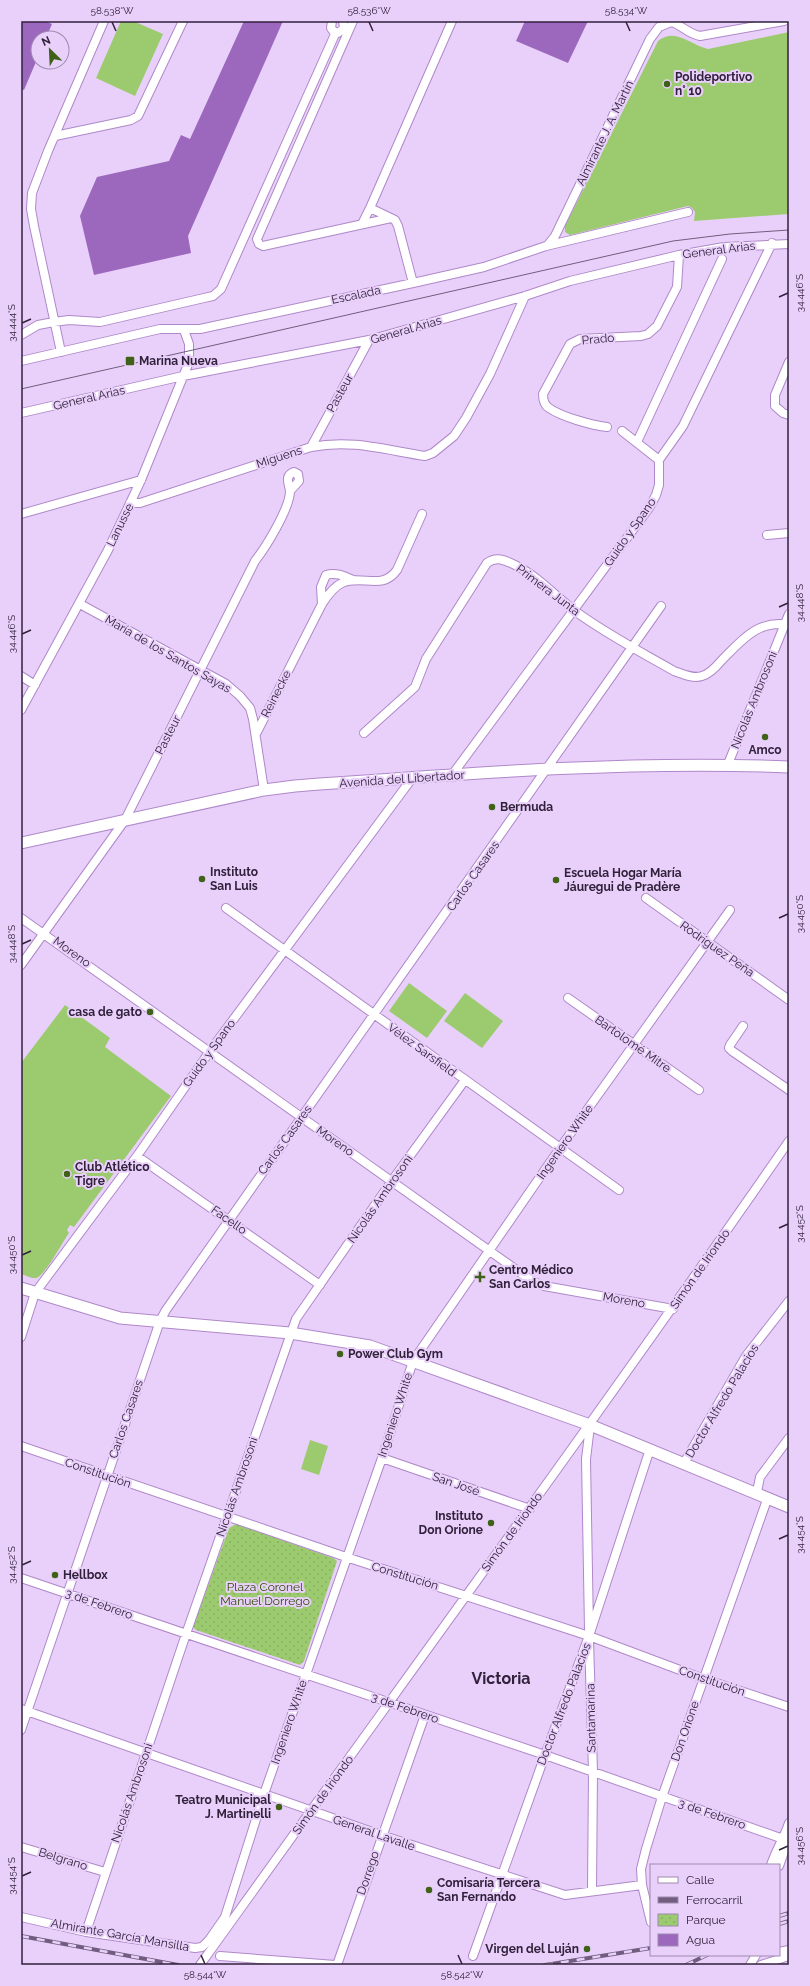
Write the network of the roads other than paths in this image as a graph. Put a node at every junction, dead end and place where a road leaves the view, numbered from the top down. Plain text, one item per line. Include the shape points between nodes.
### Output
1 (104, 21) edge
2 (183, 21) edge
3 (332, 21) edge
4 (343, 21) edge
5 (353, 21) edge
6 (452, 21) edge
7 (784, 21) edge
8 (336, 32) junction
9 (54, 136) junction
10 (370, 208) junction
11 (688, 212) dead end
12 (391, 218) junction
13 (362, 224) junction
14 (772, 243) junction
15 (789, 244) edge
16 (546, 246) junction
17 (679, 254) junction
18 (722, 259) dead end
19 (413, 283) junction
20 (525, 296) junction
21 (54, 322) junction
22 (184, 330) junction
23 (21, 335) edge
24 (369, 340) junction
25 (60, 352) junction
26 (21, 362) edge
27 (789, 362) edge
28 (183, 376) junction
29 (21, 413) edge
30 (789, 415) edge
31 (607, 427) dead end
32 (622, 431) dead end
33 (637, 442) junction
34 (310, 446) junction
35 (659, 460) junction
36 (141, 480) junction
37 (290, 491) dead end
38 (130, 503) junction
39 (21, 514) edge
40 (422, 514) dead end
41 (789, 533) edge
42 (767, 535) dead end
43 (353, 580) junction
44 (80, 604) junction
45 (322, 604) junction
46 (661, 606) dead end
47 (575, 611) junction
48 (789, 614) edge
49 (787, 624) edge
50 (633, 648) junction
51 (201, 669) junction
52 (21, 676) edge
53 (35, 685) junction
54 (21, 710) edge
55 (364, 733) dead end
56 (256, 734) junction
57 (728, 764) junction
58 (789, 767) edge
59 (548, 770) junction
60 (452, 775) junction
61 (413, 777) junction
62 (264, 790) junction
63 (125, 820) junction
64 (21, 843) edge
65 (646, 898) dead end
66 (226, 908) dead end
67 (730, 910) dead end
68 (21, 918) edge
69 (44, 933) junction
70 (706, 942) junction
71 (284, 951) junction
72 (21, 965) edge
73 (568, 998) dead end
74 (789, 1000) edge
75 (374, 1015) junction
76 (743, 1026) dead end
77 (634, 1044) junction
78 (210, 1051) junction
79 (465, 1080) junction
80 (699, 1090) dead end
81 (789, 1090) edge
82 (302, 1118) junction
83 (789, 1141) edge
84 (560, 1148) junction
85 (137, 1156) junction
86 (391, 1182) junction
87 (620, 1190) dead end
88 (228, 1219) junction
89 (489, 1252) junction
90 (320, 1285) junction
91 (21, 1288) edge
92 (35, 1293) junction
93 (789, 1301) edge
94 (673, 1309) junction
95 (160, 1321) junction
96 (290, 1333) junction
97 (21, 1337) edge
98 (413, 1361) junction
99 (590, 1424) junction
100 (789, 1438) edge
101 (21, 1446) edge
102 (650, 1449) junction
103 (382, 1458) junction
104 (684, 1463) junction
105 (106, 1476) junction
106 (757, 1492) junction
107 (768, 1497) junction
108 (789, 1507) edge
109 (530, 1509) junction
110 (227, 1517) junction
111 (346, 1557) junction
112 (21, 1578) edge
113 (67, 1593) junction
114 (467, 1595) junction
115 (186, 1634) junction
116 (589, 1636) junction
117 (305, 1675) junction
118 (704, 1679) junction
119 (389, 1702) junction
120 (789, 1707) edge
121 (24, 1710) edge
122 (425, 1714) junction
123 (21, 1730) edge
124 (146, 1752) junction
125 (545, 1754) junction
126 (593, 1771) junction
127 (264, 1794) junction
128 (662, 1797) junction
129 (311, 1811) junction
130 (789, 1822) edge
131 (381, 1835) junction
132 (786, 1840) edge
133 (21, 1847) edge
134 (771, 1864) edge
135 (775, 1864) edge
136 (780, 1864) edge
137 (105, 1872) junction
138 (502, 1875) junction
139 (642, 1885) junction
140 (592, 1892) junction
141 (21, 1917) edge
142 (650, 1918) edge
143 (228, 1919) junction
144 (86, 1932) junction
145 (196, 1948) joint
146 (220, 1956) dead end
147 (473, 1956) dead end
148 (755, 1956) edge
149 (789, 1956) edge
150 (200, 1965) edge
151 (336, 1965) edge
152 (750, 1965) edge
153 (761, 1965) edge

1 - 9 street
2 - 9 street via 138,116 131,120
3 - 8 street via 331,28
4 - 8 street via 344,28 341,32
5 - 13 street via 258,239 259,244 263,246
6 - 10 street
7 - 16 street, Almirante J. A. Martín via 700,36 689,34 671,22 665,23 654,32 556,236
8 - 21 street via 222,289 213,296 100,322
9 - 21 street via 32,193 31,209
10 - 12 street
10 - 13 street
11 - 16 street, Escalada
12 - 13 street
12 - 19 street via 398,226
14 - 15 street, General Arias
14 - 17 street, General Arias
14 - 35 street via 683,426
16 - 19 street, Escalada via 484,267
17 - 20 street, General Arias via 605,272
17 - 31 street, Prado via 677,287 657,326 648,334 641,336 580,339 570,344 543,394 548,408 583,422
18 - 33 street
19 - 22 street, Escalada via 250,319
20 - 24 street, General Arias
20 - 34 street, Miguens via 490,374 466,418 454,436 432,453 425,456 357,443
21 - 23 street via 38,325
21 - 25 street
22 - 25 street, Escalada via 160,328
22 - 28 street, Lanusse via 190,350 189,362
24 - 28 street, General Arias
24 - 34 street, Pasteur
25 - 26 street, Escalada
27 - 30 street via 775,395 775,406
28 - 29 street, General Arias
28 - 36 street, Lanusse
32 - 33 street
33 - 35 street
34 - 38 street, Miguens via 140,503
35 - 47 street, Guido y Spano via 659,485 649,508
36 - 38 street, Lanusse
36 - 39 street
37 - 51 street, Pasteur via 282,515 266,547 256,561
38 - 44 street, Lanusse
40 - 43 street, Reinecke via 392,577 383,581
41 - 42 street
43 - 45 street, Reinecke via 341,584
43 - 45 street, Reinecke via 341,575 326,575 321,587
44 - 51 street, María de los Santos Sayas
44 - 53 street, Lanusse
45 - 56 street, Reinecke
46 - 50 street, Carlos Casares
47 - 50 street, Primera Junta
47 - 55 street, Primera Junta via 523,570 499,558 491,560 437,640 415,687
47 - 60 street, Guido y Spano
48 - 49 street, Nicolás Ambrosoni
49 - 50 street, Primera Junta via 769,624 751,632 713,669 701,676 688,676 674,671
49 - 57 street, Nicolás Ambrosoni
50 - 59 street, Carlos Casares
51 - 56 street, María de los Santos Sayas via 240,696 250,708
51 - 63 street, Pasteur
52 - 53 street
53 - 54 street, Lanusse
56 - 62 street
57 - 58 main road, Avenida del Libertador
57 - 59 main road, Avenida del Libertador
59 - 60 main road, Avenida del Libertador
59 - 75 street, Carlos Casares
60 - 61 main road, Avenida del Libertador
61 - 62 main road, Avenida del Libertador
61 - 71 street, Guido y Spano
62 - 63 main road, Avenida del Libertador
63 - 64 main road, Avenida del Libertador
63 - 69 street, Pasteur
65 - 70 street, Rodríguez Peña
66 - 71 street, Vélez Sarsfield
67 - 70 street, Ingeniero White
68 - 69 street, Moreno
69 - 72 street, Pasteur
69 - 78 street, Moreno
70 - 74 street, Rodríguez Peña
70 - 77 street, Ingeniero White
71 - 75 street, Vélez Sarsfield
71 - 78 street, Guido y Spano
73 - 77 street, Bartolomé Mitre
75 - 79 street, Vélez Sarsfield
75 - 82 street, Carlos Casares
76 - 81 street via 730,1045 732,1051
77 - 80 street, Bartolomé Mitre
77 - 84 street, Ingeniero White
78 - 82 street, Moreno
78 - 85 street, Guido y Spano
79 - 84 street, Vélez Sarsfield
79 - 86 street, Nicolás Ambrosoni
82 - 86 street, Moreno
82 - 88 street, Carlos Casares
83 - 94 street, Simón de Iriondo
84 - 87 street, Vélez Sarsfield
84 - 89 street, Ingeniero White
85 - 88 street, Facello
85 - 92 street, Guido y Spano
86 - 89 street, Moreno
86 - 90 street, Nicolás Ambrosoni
88 - 90 street, Facello
88 - 95 street, Carlos Casares
89 - 94 street, Moreno via 532,1281 544,1286
89 - 98 street, Ingeniero White
90 - 96 street, Nicolás Ambrosoni via 296,1319
91 - 92 main road
92 - 95 main road via 120,1318
92 - 97 street, Guido y Spano
93 - 104 street, Doctor Alfredo Palacios via 746,1356
94 - 99 street, Simón de Iriondo
95 - 96 main road
95 - 105 street, Carlos Casares
96 - 98 main road via 364,1344
96 - 110 street, Nicolás Ambrosoni
98 - 99 main road
98 - 103 street, Ingeniero White
99 - 102 main road
99 - 109 street, Simón de Iriondo
99 - 116 street, Santamarina via 586,1459
100 - 106 street via 760,1477
101 - 105 street, Constitución
102 - 104 main road
102 - 116 street, Doctor Alfredo Palacios
103 - 109 street, San José
103 - 111 street, Ingeniero White
104 - 106 main road
105 - 110 street, Constitución
105 - 113 street, Carlos Casares
106 - 107 main road
107 - 108 main road
107 - 118 street, Don Orione
109 - 114 street, Simón de Iriondo
110 - 111 street, Constitución
110 - 115 street, Nicolás Ambrosoni
111 - 114 street, Constitución
111 - 117 street, Ingeniero White
112 - 113 street, 3 de Febrero
113 - 115 street, 3 de Febrero
113 - 121 street, Carlos Casares
114 - 116 street, Constitución
114 - 119 street, Simón de Iriondo
115 - 117 street, 3 de Febrero
115 - 124 street, Nicolás Ambrosoni
116 - 118 street, Constitución
116 - 125 street, Doctor Alfredo Palacios
116 - 126 street, Santamarina
117 - 119 street, 3 de Febrero
117 - 127 street, Ingeniero White
118 - 120 street, Constitución
118 - 128 street, Don Orione
119 - 122 street, 3 de Febrero
119 - 129 street, Simón de Iriondo
121 - 123 street, Carlos Casares
121 - 124 street, General Lavalle
122 - 125 street, 3 de Febrero
122 - 131 street, Dorrego
124 - 127 street, General Lavalle
124 - 137 street, Nicolás Ambrosoni
125 - 126 street, 3 de Febrero
125 - 138 street, Doctor Alfredo Palacios
126 - 128 street, 3 de Febrero
126 - 140 street, Santamarina
127 - 129 street, General Lavalle
127 - 143 street, Ingeniero White
128 - 132 street, 3 de Febrero
128 - 139 street, Don Orione via 641,1869
129 - 131 street, General Lavalle
129 - 143 street, Simón de Iriondo
130 - 132 street
131 - 138 street, General Lavalle
131 - 151 street, Dorrego
132 - 134 street via 776,1850
132 - 135 street
132 - 136 street
133 - 137 street, Belgrano
137 - 144 street, Nicolás Ambrosoni
138 - 140 street, General Lavalle via 565,1895
138 - 147 street, Doctor Alfredo Palacios
139 - 140 street, General Lavalle
139 - 142 street, Don Orione
141 - 144 street, Almirante García Mansilla
143 - 145 street, Simón de Iriondo via 209,1940
143 - 150 street
144 - 145 street, Almirante García Mansilla
146 - 151 street
148 - 152 street
149 - 153 street

